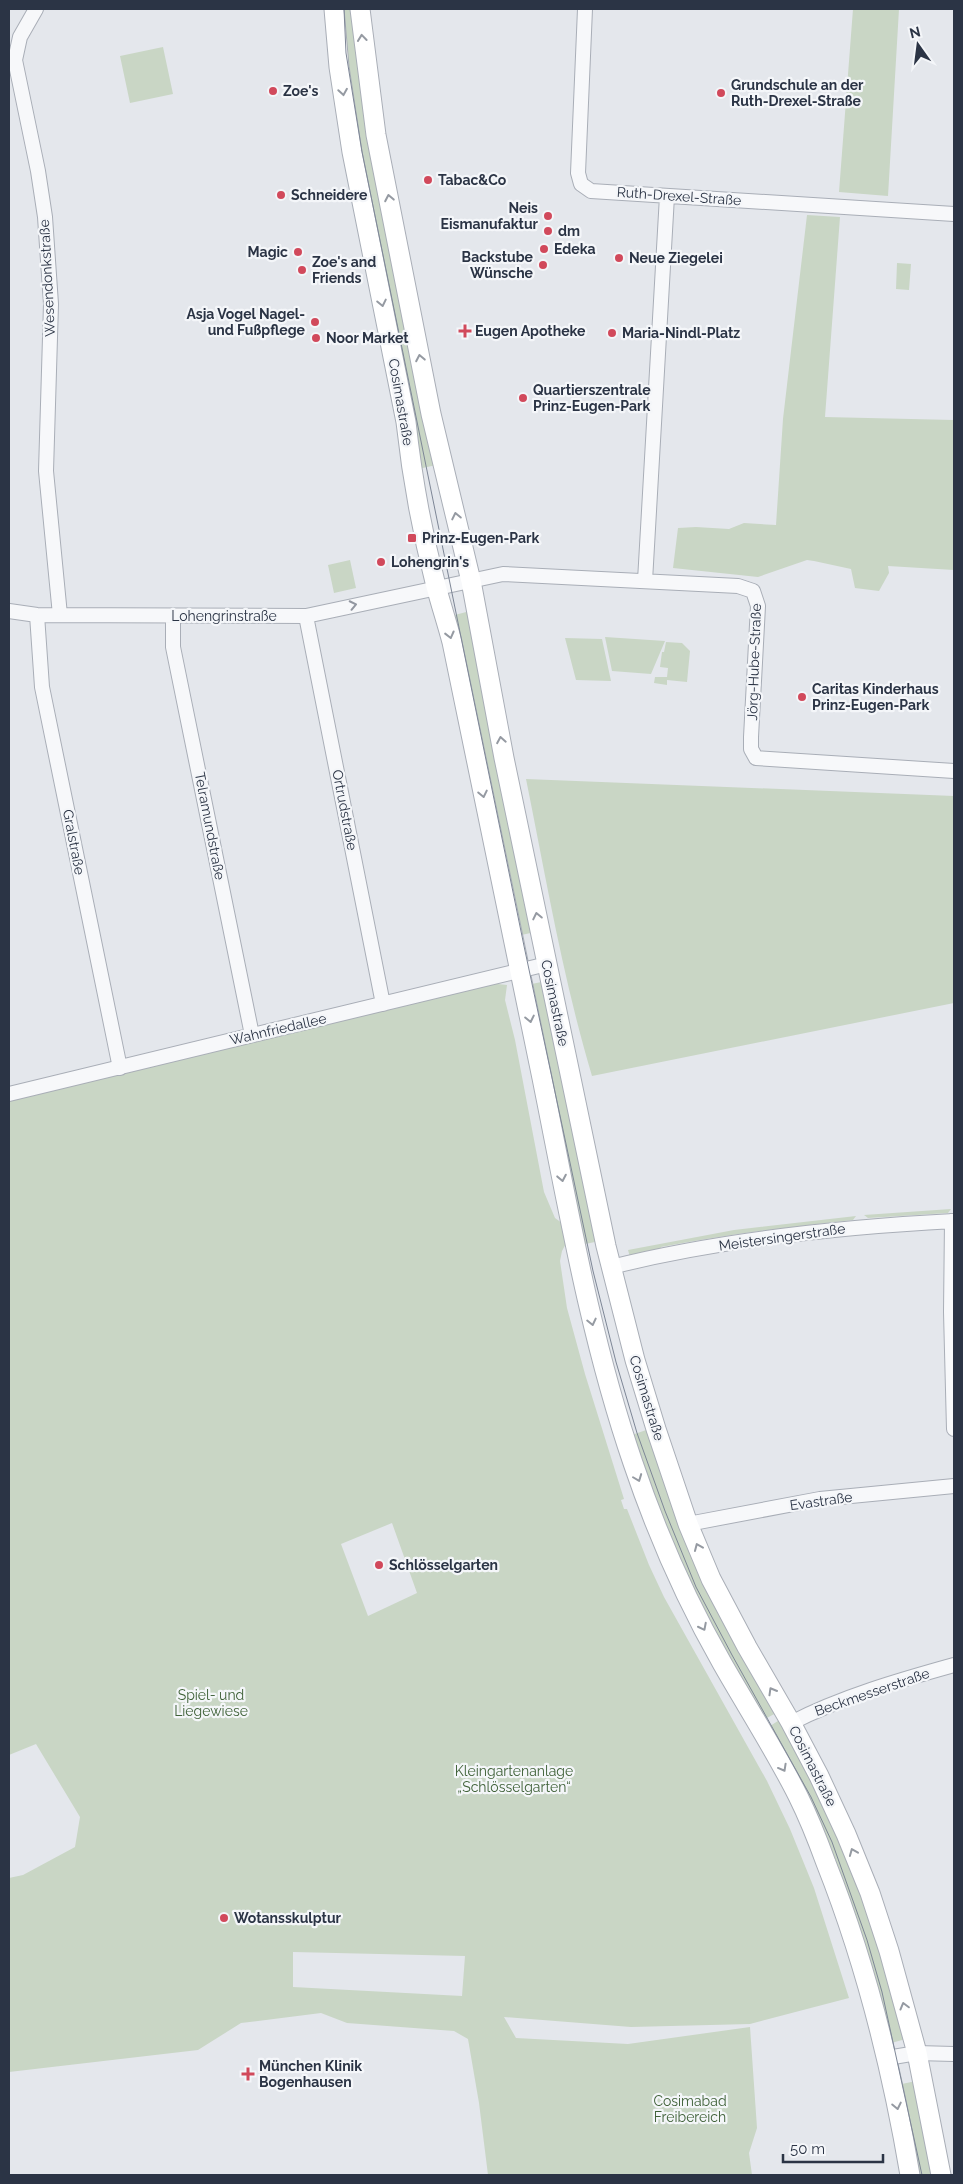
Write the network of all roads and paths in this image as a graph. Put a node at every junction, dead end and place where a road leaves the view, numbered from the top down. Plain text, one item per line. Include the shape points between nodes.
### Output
1 (36, 9) edge
2 (334, 9) edge
3 (360, 9) edge
4 (585, 9) edge
5 (668, 196) junction
6 (954, 214) edge
7 (471, 580) junction
8 (645, 581) junction
9 (436, 588) junction
10 (9, 611) edge
11 (37, 615) junction
12 (60, 615) junction
13 (173, 616) junction
14 (306, 616) junction
15 (954, 771) edge
16 (547, 964) junction
17 (519, 971) junction
18 (383, 1004) junction
19 (252, 1035) junction
20 (120, 1068) junction
21 (9, 1094) edge
22 (953, 1221) edge
23 (611, 1267) junction
24 (581, 1274) junction
25 (954, 1428) edge
26 (954, 1486) edge
27 (688, 1524) junction
28 (954, 1665) edge
29 (791, 1723) junction
30 (917, 2053) junction
31 (954, 2054) edge
32 (886, 2058) junction
33 (910, 2175) edge
34 (941, 2175) edge

1 - 12 street, Wesendonkstraße via 20,37 15,60 45,217 51,304 46,471
2 -> 9 main road, Cosimastraße via 352,152
7 -> 3 main road, Cosimastraße via 431,414 376,135
4 - 5 street, Ruth-Drexel-Straße via 578,173 581,184 591,191
5 - 6 street, Ruth-Drexel-Straße
5 - 8 street
7 - 8 street, Jörg-Hube-Straße via 504,574
7 - 9 street
16 -> 7 main road, Cosimastraße
8 - 15 street, Jörg-Hube-Straße via 738,586 753,591 758,606 751,744 756,758
14 -> 9 street, Lohengrinstraße
9 -> 17 main road, Cosimastraße via 452,642
10 - 11 street, Lohengrinstraße
11 - 12 street, Lohengrinstraße
11 - 20 street, Gralstraße via 42,687
12 - 13 street, Lohengrinstraße
13 - 14 street, Lohengrinstraße
13 - 19 street, Telramundstraße via 173,647
14 - 18 street, Ortrudstraße
16 - 17 street, Wahnfriedallee
16 - 23 main road, Cosimastraße
17 - 18 street, Wahnfriedallee
17 -> 24 main road, Cosimastraße
18 - 19 street, Wahnfriedallee
19 - 20 street, Wahnfriedallee
20 - 21 street, Wahnfriedallee
22 - 23 street, Meistersingerstraße via 814,1231
22 - 25 street
23 - 24 main road
23 - 27 main road, Cosimastraße via 651,1414
24 -> 32 main road, Cosimastraße via 604,1369 633,1465 694,1609 800,1799 856,1943
26 - 27 street, Evastraße via 820,1499
29 -> 27 main road, Cosimastraße via 716,1588
28 - 29 street, Beckmesserstraße via 898,1682
30 -> 29 main road, Cosimastraße via 870,1893 833,1804
30 - 31 street
30 - 32 street
30 - 34 main road, Cosimastraße
32 -> 33 main road, Cosimastraße

